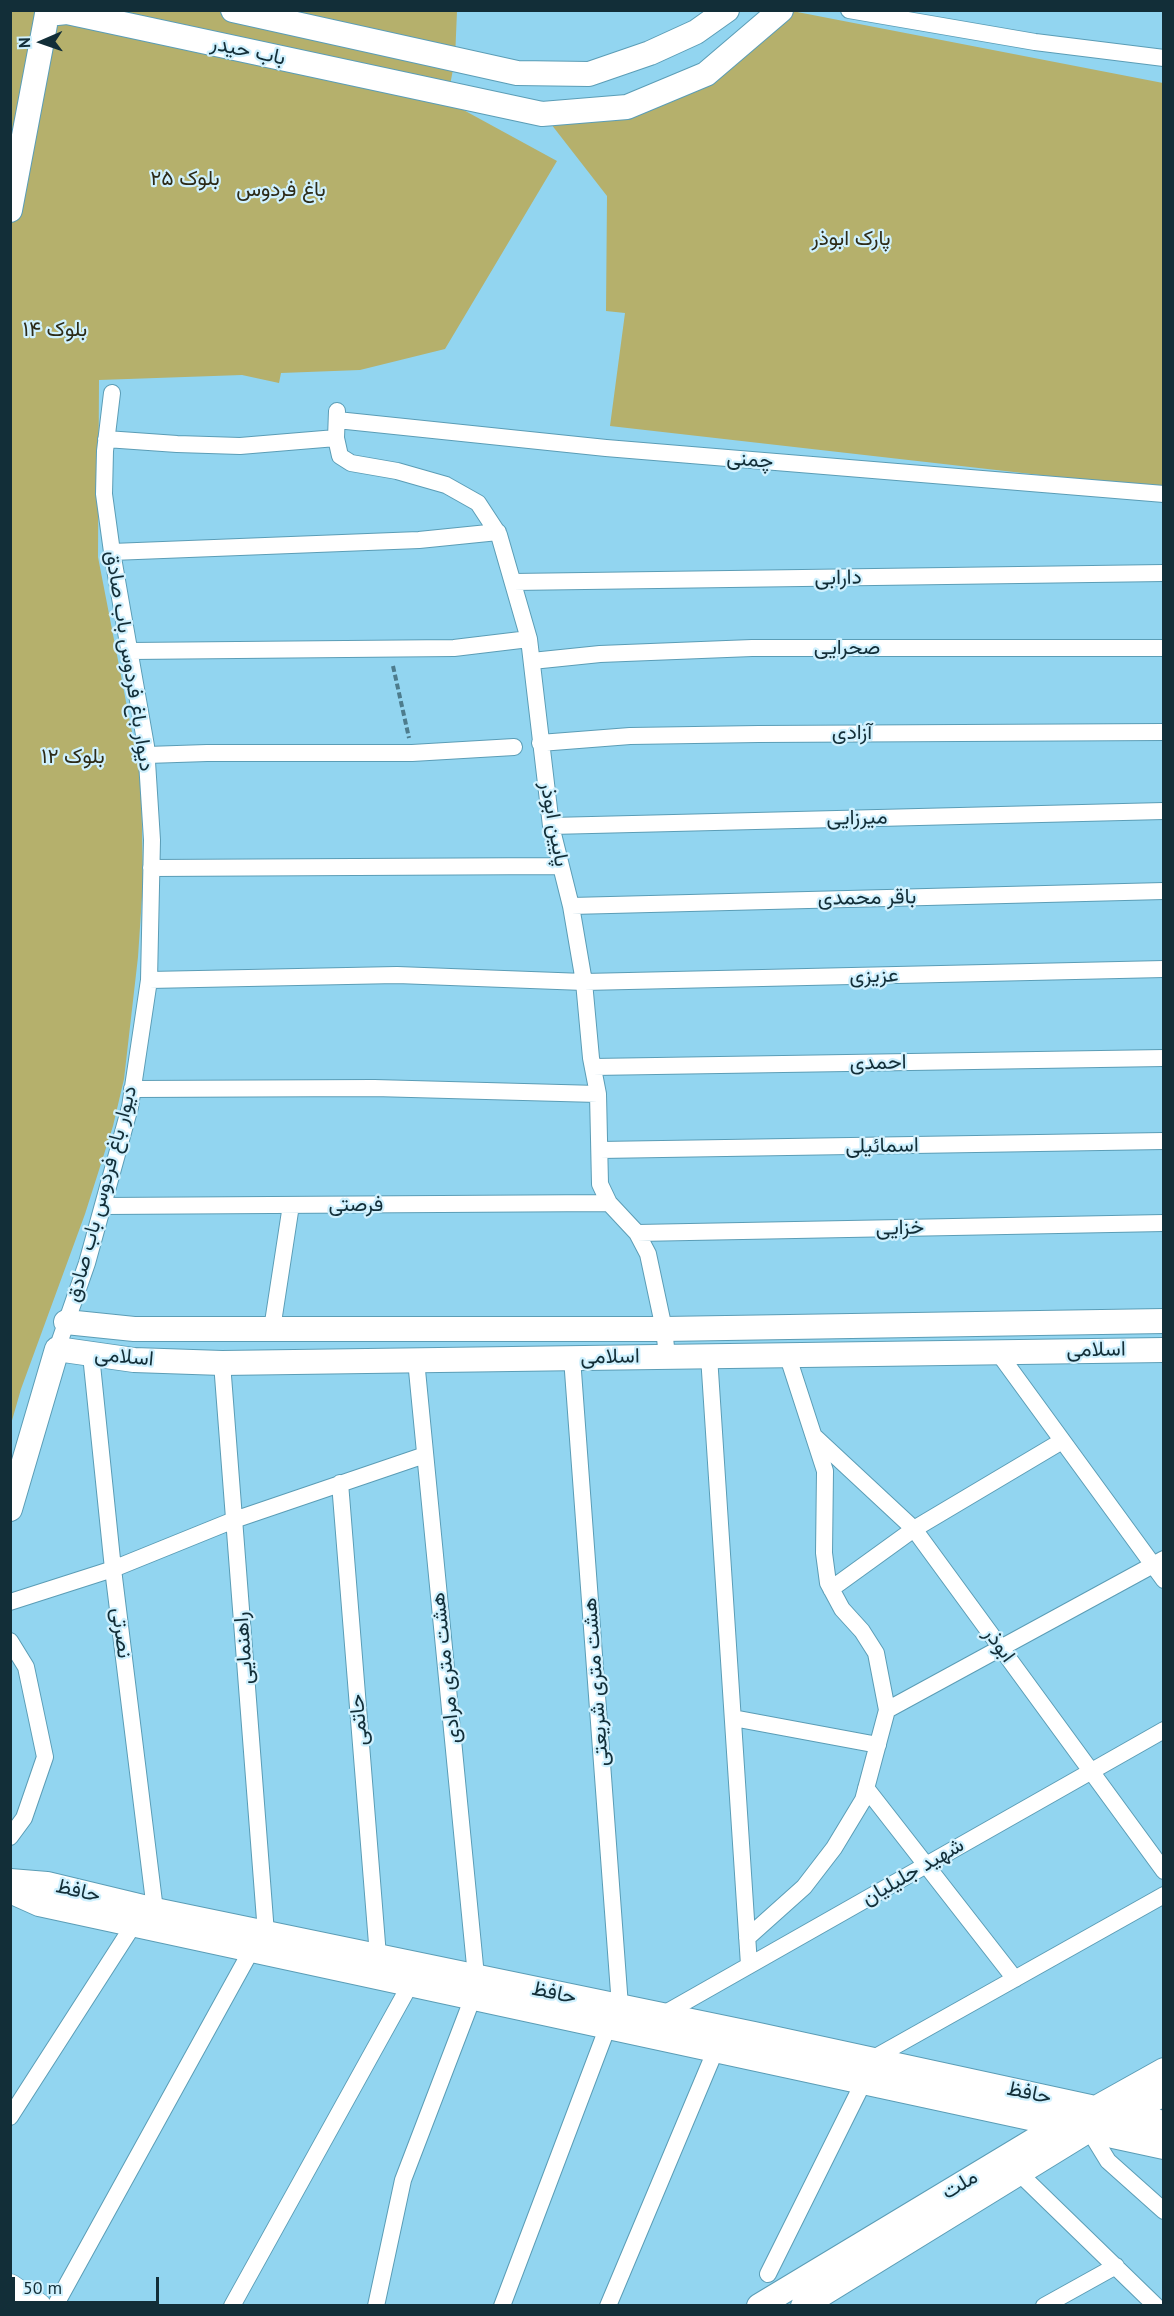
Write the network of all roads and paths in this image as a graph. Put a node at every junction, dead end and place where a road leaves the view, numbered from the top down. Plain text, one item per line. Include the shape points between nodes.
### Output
1 (232, 10) edge
2 (727, 10) edge
3 (781, 10) edge
4 (849, 10) edge
5 (45, 12) edge
6 (1164, 58) edge
7 (455, 60) junction
8 (448, 94) junction
9 (10, 210) edge
10 (112, 393) dead end
11 (336, 438) junction
12 (106, 439) junction
13 (1164, 494) edge
14 (498, 532) junction
15 (112, 552) junction
16 (1164, 573) edge
17 (513, 582) junction
18 (529, 639) junction
19 (1164, 648) edge
20 (389, 649) junction
21 (130, 651) junction
22 (531, 661) junction
23 (1164, 732) edge
24 (540, 743) junction
25 (514, 747) dead end
26 (412, 753) junction
27 (147, 755) junction
28 (1164, 811) edge
29 (551, 826) junction
30 (560, 866) junction
31 (151, 868) junction
32 (1164, 891) edge
33 (571, 906) junction
34 (1164, 969) edge
35 (149, 980) junction
36 (584, 982) junction
37 (1164, 1058) edge
38 (593, 1067) junction
39 (132, 1089) junction
40 (598, 1094) junction
41 (1164, 1141) edge
42 (600, 1150) junction
43 (609, 1203) junction
44 (291, 1205) junction
45 (103, 1206) junction
46 (1164, 1223) edge
47 (637, 1233) junction
48 (1164, 1321) edge
49 (66, 1322) junction
50 (272, 1329) junction
51 (664, 1329) junction
52 (57, 1349) junction
53 (1164, 1350) edge
54 (997, 1352) junction
55 (787, 1354) junction
56 (91, 1355) junction
57 (667, 1356) junction
58 (709, 1356) junction
59 (572, 1358) junction
60 (416, 1360) junction
61 (222, 1363) junction
62 (814, 1436) junction
63 (1062, 1441) junction
64 (425, 1455) junction
65 (340, 1483) junction
66 (10, 1509) edge
67 (234, 1520) junction
68 (914, 1529) junction
69 (1158, 1562) edge
70 (113, 1569) junction
71 (1164, 1580) edge
72 (831, 1589) junction
73 (10, 1602) edge
74 (10, 1641) edge
75 (1001, 1648) junction
76 (887, 1710) junction
77 (733, 1718) junction
78 (1164, 1730) edge
79 (878, 1745) junction
80 (1090, 1771) junction
81 (866, 1788) junction
82 (10, 1837) edge
83 (927, 1864) junction
84 (1164, 1871) edge
85 (10, 1881) edge
86 (10, 1891) edge
87 (1164, 1895) edge
88 (155, 1910) junction
89 (134, 1924) junction
90 (747, 1938) junction
91 (262, 1945) junction
92 (378, 1956) junction
93 (749, 1965) junction
94 (1015, 1979) junction
95 (411, 1983) junction
96 (475, 1987) junction
97 (662, 2015) junction
98 (614, 2016) junction
99 (716, 2049) junction
100 (868, 2070) junction
101 (1164, 2070) edge
102 (1164, 2094) edge
103 (1126, 2114) junction
104 (10, 2117) edge
105 (1092, 2119) junction
106 (1164, 2123) edge
107 (1061, 2124) junction
108 (1164, 2146) edge
109 (1013, 2165) junction
110 (1164, 2211) edge
111 (1116, 2266) junction
112 (768, 2274) dead end
113 (10, 2287) edge
114 (807, 2304) edge
115 (38, 2306) edge
116 (55, 2306) edge
117 (232, 2306) edge
118 (376, 2306) edge
119 (502, 2306) edge
120 (608, 2306) edge
121 (759, 2306) edge
122 (1044, 2306) edge
123 (1156, 2306) edge

1 - 7 street, باب حیدر
2 - 7 street, باب حیدر via 696,32 589,74 517,73
3 - 8 street, باب حیدر via 706,75 627,107 542,114
4 - 6 street via 1035,42
5 - 8 street, باب حیدر via 67,12
5 - 9 street
7 - 8 street
10 - 12 street, دیوار باغ فردوس باب صادق
11 - 12 street via 240,446
11 - 13 street, چمنی via 337,416 606,448
11 - 14 street, پایین ابوذر via 340,456 351,463 446,485 478,503
12 - 15 street, دیوار باغ فردوس باب صادق via 104,494
14 - 15 street via 419,540
14 - 17 street, پایین ابوذر
15 - 21 street, دیوار باغ فردوس باب صادق
16 - 17 street, دارابی
17 - 18 street, پایین ابوذر
18 - 20 street via 453,648
18 - 22 street, پایین ابوذر
19 - 22 street, صحرایی via 752,648
20 - 21 street
20 - 26 path
21 - 27 street, دیوار باغ فردوس باب صادق
22 - 24 street, پایین ابوذر
23 - 24 street, آزادی via 724,734
24 - 29 street, پایین ابوذر
25 - 26 street
26 - 27 street
27 - 31 street, دیوار باغ فردوس باب صادق
28 - 29 street, میرزایی
29 - 30 street, پایین ابوذر
30 - 31 street
30 - 33 street, پایین ابوذر
31 - 35 street, دیوار باغ فردوس باب صادق
32 - 33 street, باقر محمدی
33 - 36 street, پایین ابوذر
34 - 36 street, عزیزی
35 - 36 street, عزیزی via 397,975
35 - 39 street, دیوار باغ فردوس باب صادق
36 - 38 street, پایین ابوذر
37 - 38 street, احمدی
38 - 40 street, پایین ابوذر
39 - 40 street via 374,1088
39 - 45 street, دیوار باغ فردوس باب صادق
40 - 42 street, پایین ابوذر
41 - 42 street, اسمائیلی
42 - 43 street, پایین ابوذر via 600,1184
43 - 44 street, فرصتی
43 - 47 street, پایین ابوذر
44 - 45 street, فرصتی
44 - 50 street
45 - 49 street, دیوار باغ فردوس باب صادق
46 - 47 street, خزایی
47 - 51 street, پایین ابوذر via 648,1254
48 - 51 street, اسلامی
49 - 50 street, اسلامی via 134,1329
49 - 52 street, دیوار باغ فردوس باب صادق
50 - 51 street, اسلامی
51 - 57 street, پایین ابوذر
52 - 56 street, اسلامی
52 - 66 street
53 - 54 street, اسلامی
54 - 55 street, اسلامی
54 - 63 street
55 - 58 street, اسلامی
55 - 62 street
56 - 61 street, اسلامی
56 - 70 street, نصرتی
57 - 58 street, اسلامی
57 - 59 street, اسلامی
58 - 77 street
59 - 60 street, اسلامی
59 - 98 street, هشت متری شریعتی
60 - 61 street, اسلامی
60 - 64 street, هشت متری مرادی
61 - 67 street, راهنمایی
62 - 68 street, ابوذر
62 - 72 street via 825,1471 824,1553
63 - 68 street
63 - 69 street
64 - 65 street
64 - 96 street, هشت متری مرادی
65 - 67 street
65 - 92 street, حاتمی
67 - 70 street
67 - 91 street, راهنمایی
68 - 72 street
68 - 75 street, ابوذر
69 - 71 street
69 - 75 street
70 - 73 street
70 - 88 street, نصرتی
72 - 76 street via 876,1653
74 - 82 street via 26,1667 45,1757 24,1818
75 - 76 street
75 - 80 street, ابوذر
76 - 79 street
77 - 79 street
77 - 90 street
78 - 80 street, شهید جلیلیان
79 - 81 street
80 - 83 street, شهید جلیلیان
80 - 84 street, ابوذر
81 - 83 street
81 - 90 street via 834,1848 804,1887
83 - 93 street, شهید جلیلیان
83 - 94 street
85 - 88 street, حافظ via 47,1884
86 - 89 street, حافظ via 39,1904
87 - 94 street
88 - 91 street, حافظ
89 - 91 street, حافظ
89 - 104 street
90 - 93 street
91 - 92 street, حافظ
91 - 95 street, حافظ
91 - 116 street
92 - 96 street, حافظ
93 - 97 street, شهید جلیلیان
94 - 100 street
95 - 96 street, حافظ
95 - 117 street
96 - 98 street, حافظ
96 - 118 street via 403,2180
97 - 98 street, حافظ
97 - 100 street, حافظ
98 - 99 street, حافظ
98 - 119 street
99 - 100 street, حافظ
99 - 120 street
100 - 105 street, حافظ
100 - 107 street, حافظ
100 - 112 street
101 - 105 street, ملت
102 - 103 street, ملت
103 - 105 street, ملت
103 - 106 street
105 - 107 street, حافظ
105 - 108 street
105 - 109 street, ملت
105 - 110 street via 1108,2161
107 - 109 street, ملت
109 - 111 street
109 - 114 street, ملت
109 - 121 street, ملت
111 - 122 street
111 - 123 street
113 - 115 main road

